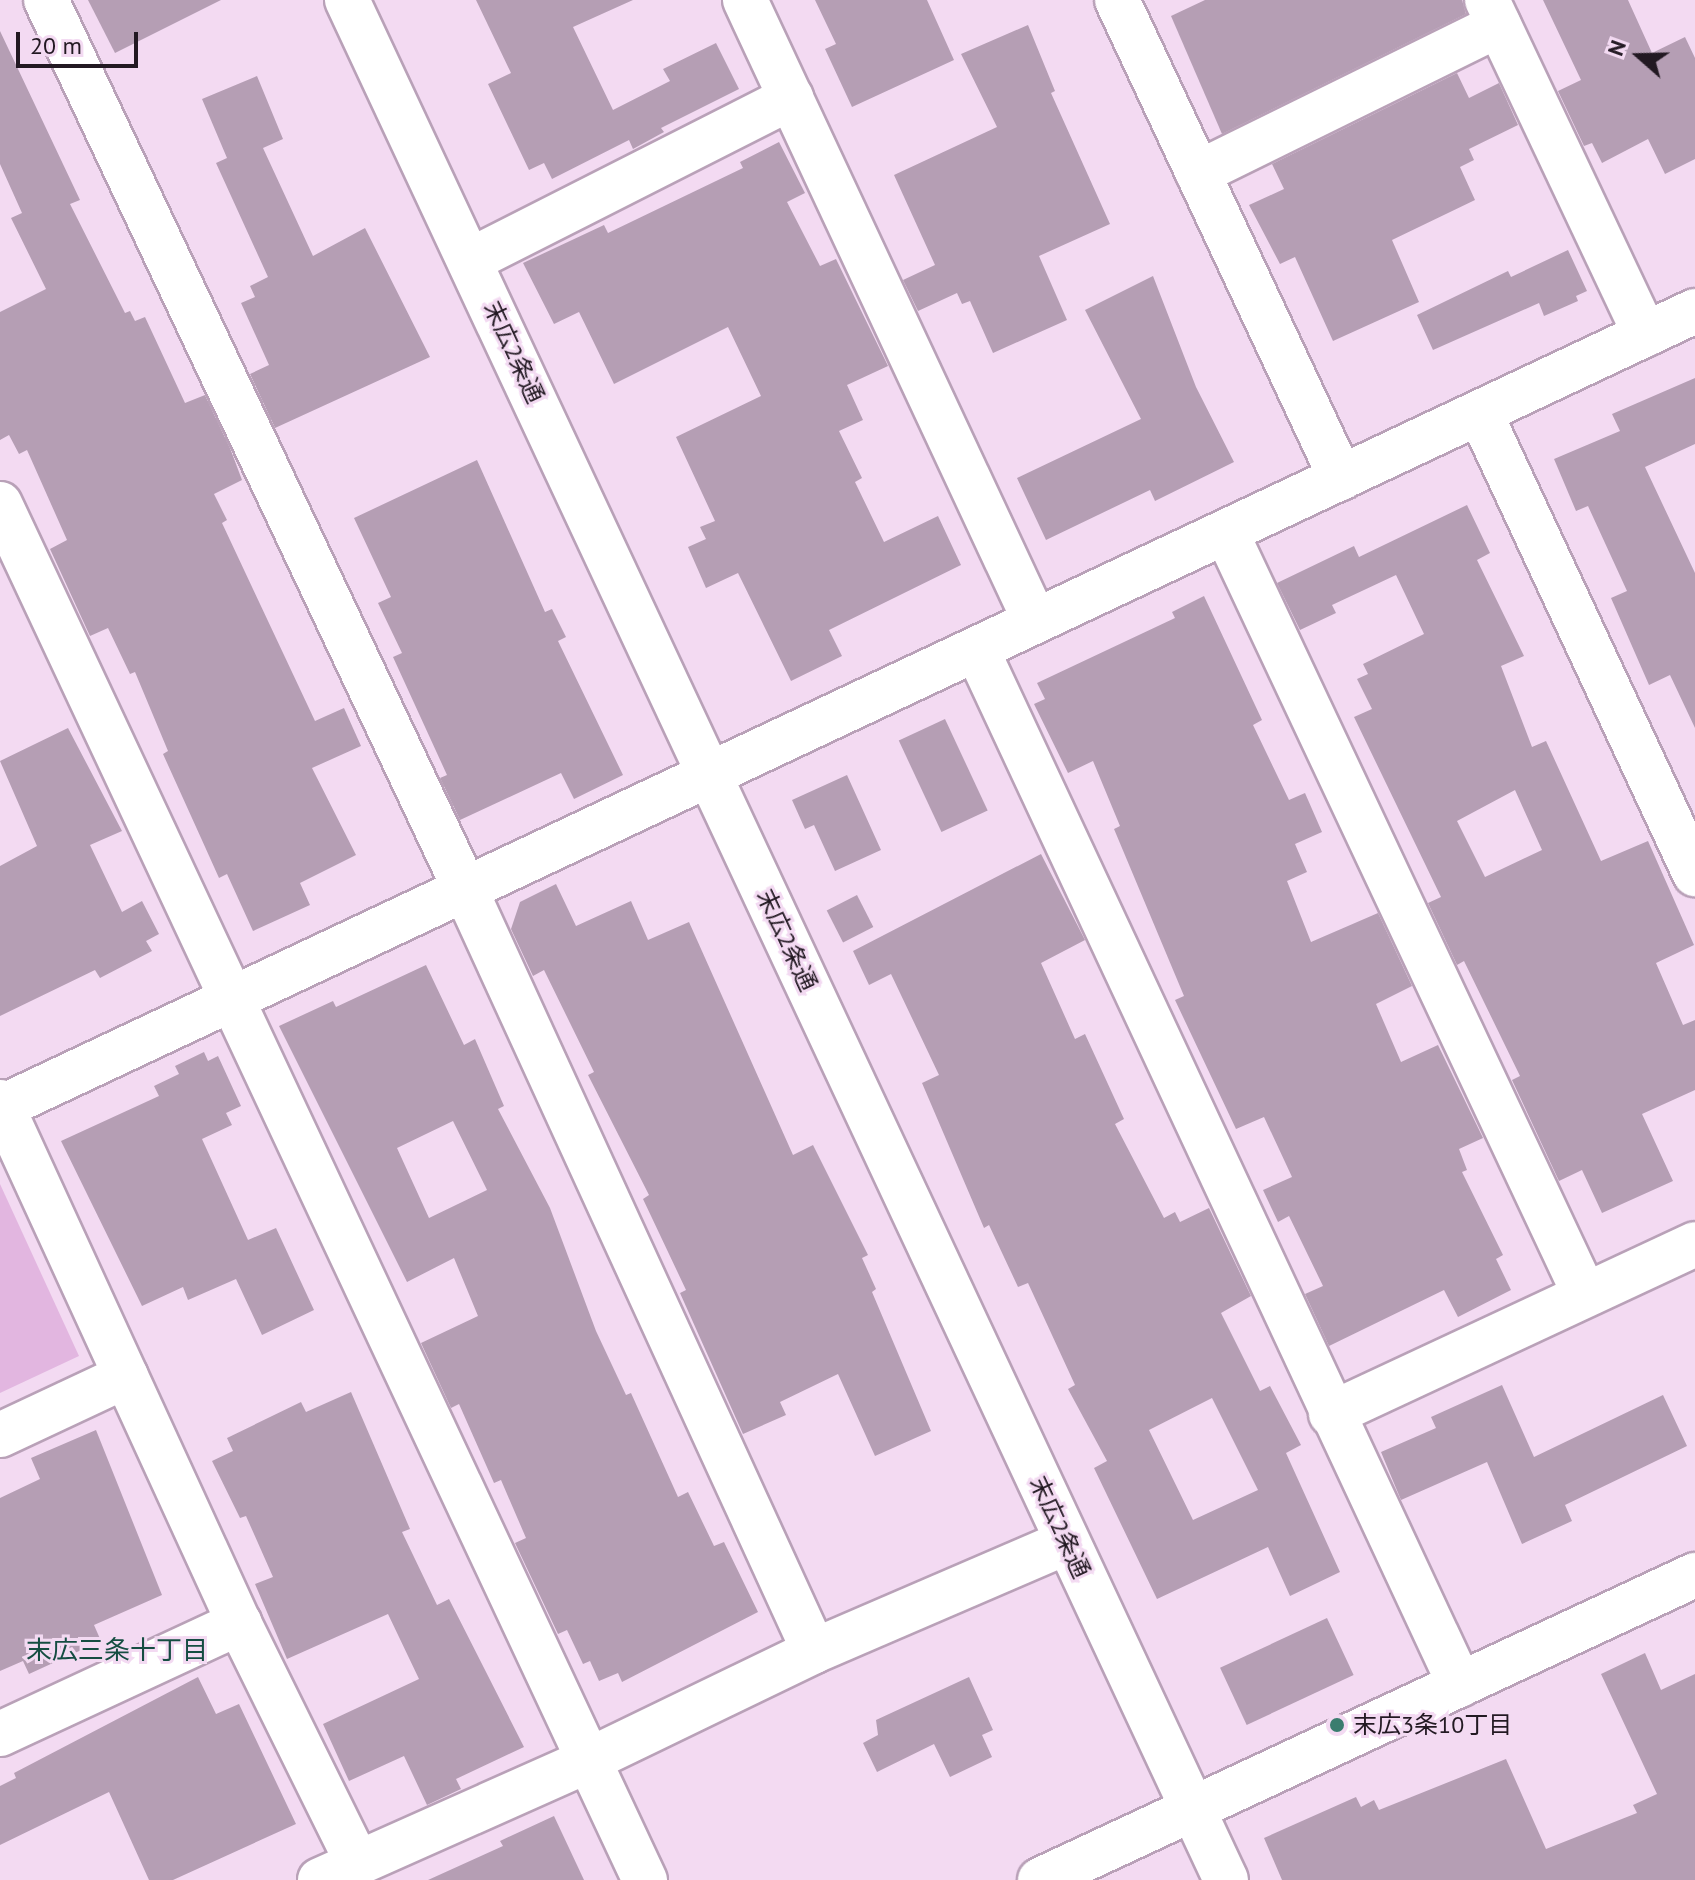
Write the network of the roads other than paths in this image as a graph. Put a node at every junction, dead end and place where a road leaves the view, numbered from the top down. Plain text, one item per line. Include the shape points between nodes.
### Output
1 (46, 0) edge
2 (347, 0) edge
3 (745, 0) edge
4 (1117, 0) edge
5 (1493, 12) edge
6 (791, 98) junction
7 (1198, 173) junction
8 (471, 260) junction
9 (1695, 311) edge
10 (1645, 335) junction
11 (1480, 413) junction
12 (1341, 478) junction
13 (0, 504) edge
14 (1226, 532) junction
15 (1035, 621) junction
16 (977, 650) junction
17 (710, 774) junction
18 (1695, 874) edge
19 (465, 889) junction
20 (230, 996) junction
21 (1, 1104) edge
22 (1695, 1244) edge
23 (1584, 1293) junction
24 (126, 1376) junction
25 (1331, 1414) junction
26 (0, 1435) edge
27 (1067, 1542) junction
28 (1695, 1575) edge
29 (239, 1623) junction
30 (814, 1651) junction
31 (1460, 1685) junction
32 (0, 1734) edge
33 (589, 1760) junction
34 (1195, 1809) junction
35 (338, 1871) edge
36 (645, 1880) edge
37 (1040, 1880) edge
38 (1226, 1880) edge

1 - 19 street
2 - 8 street, 末広2条通
3 - 6 street
4 - 7 street
5 - 7 street
5 - 10 street
6 - 8 street
6 - 15 street
7 - 12 street
8 - 17 street, 末広2条通
9 - 10 street
10 - 11 street
11 - 12 street
11 - 18 street
12 - 14 street
13 - 20 street
14 - 15 street
14 - 23 street
15 - 16 street
16 - 17 street
16 - 25 street
17 - 19 street
17 - 27 street, 末広2条通
19 - 20 street
19 - 30 street
20 - 21 street
20 - 33 street
21 - 24 street
22 - 23 street
23 - 25 street
24 - 26 street
24 - 29 street
25 - 31 street
27 - 30 street
27 - 34 street, 末広2条通
28 - 31 street
29 - 32 street
29 - 35 street
30 - 33 street
31 - 34 street
33 - 35 street
33 - 36 street
34 - 37 street
34 - 38 street, 末広2条通

